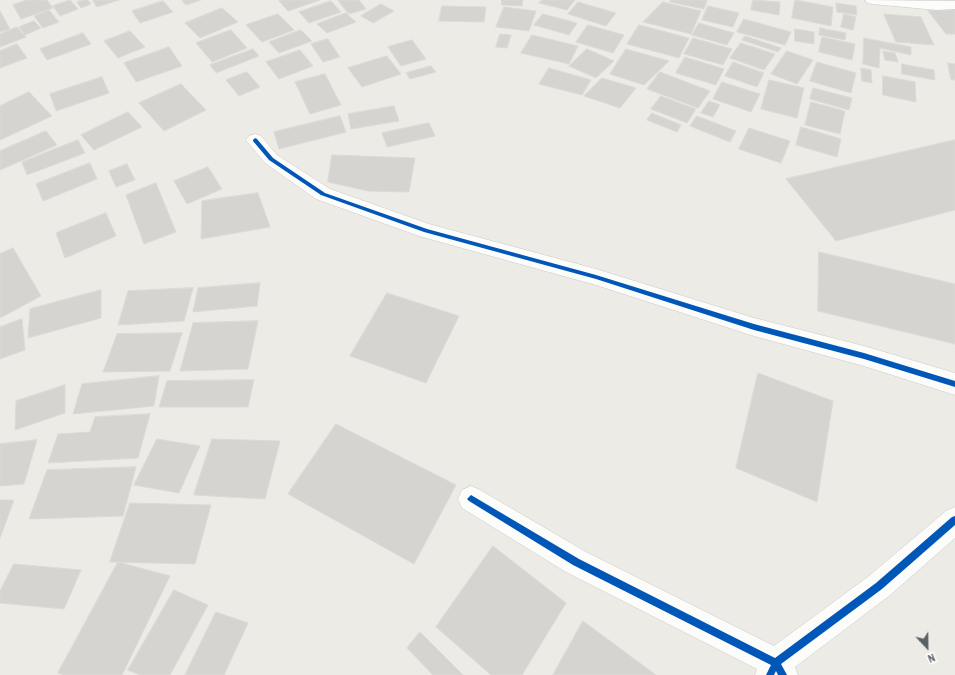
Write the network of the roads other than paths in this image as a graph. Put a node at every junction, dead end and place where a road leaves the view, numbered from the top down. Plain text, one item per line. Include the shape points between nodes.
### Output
1 (872, 0) edge
2 (955, 5) edge
3 (255, 140) dead end
4 (955, 384) edge
5 (471, 499) dead end
6 (955, 520) edge
7 (776, 671) edge

1 - 2 street via 937,6
3 - 4 street via 271,159 322,194 426,231 596,276 754,327 864,356
5 - 7 street via 576,562
6 - 7 street

